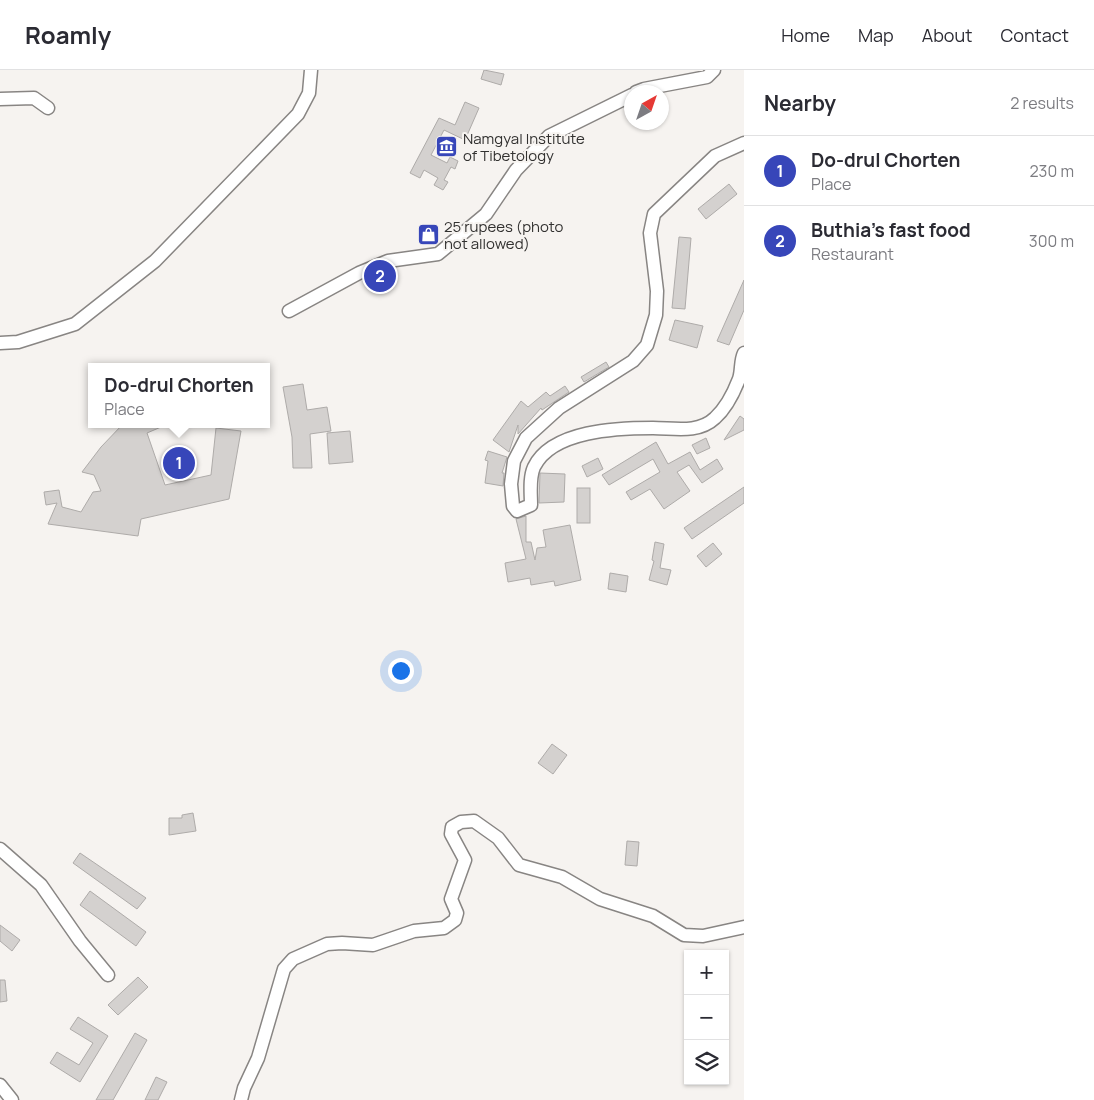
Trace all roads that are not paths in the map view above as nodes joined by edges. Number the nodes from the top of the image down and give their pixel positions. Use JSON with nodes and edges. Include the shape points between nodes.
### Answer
{"nodes":[{"id":1,"x":311,"y":70,"type":"edge"},
{"id":2,"x":714,"y":70,"type":"edge"},
{"id":3,"x":665,"y":85,"type":"edge"},
{"id":4,"x":624,"y":99,"type":"edge"},
{"id":5,"x":0,"y":100,"type":"edge"},
{"id":6,"x":48,"y":108,"type":"dead end"},
{"id":7,"x":744,"y":143,"type":"edge"},
{"id":8,"x":289,"y":311,"type":"dead end"},
{"id":9,"x":0,"y":342,"type":"edge"},
{"id":10,"x":744,"y":353,"type":"edge"},
{"id":11,"x":0,"y":849,"type":"edge"},
{"id":12,"x":744,"y":927,"type":"edge"},
{"id":13,"x":108,"y":976,"type":"dead end"},
{"id":14,"x":0,"y":1085,"type":"edge"},
{"id":15,"x":12,"y":1100,"type":"edge"},
{"id":16,"x":241,"y":1100,"type":"edge"}],
"edges":[{"from":1,"to":9,"type":"street","via":[[310,92],[298,114],[155,261],[74,324],[18,342]]},
{"from":2,"to":3,"type":"street","via":[[707,77]]},
{"from":4,"to":8,"type":"street","via":[[549,136],[516,170],[486,214],[438,254],[388,261]]},
{"from":5,"to":6,"type":"street","via":[[34,98]]},
{"from":7,"to":10,"type":"street","via":[[715,156],[654,214],[650,233],[657,290],[656,315],[647,345],[633,361],[558,408],[526,438],[514,461],[513,506],[517,511],[531,505],[534,466],[547,452],[568,438],[606,430],[702,428],[716,418],[726,404],[739,378]]},
{"from":11,"to":13,"type":"street","via":[[41,884]]},
{"from":12,"to":16,"type":"street","via":[[703,936],[684,936],[653,916],[600,900],[562,877],[519,865],[498,838],[474,822],[461,822],[452,827],[451,834],[465,860],[451,899],[457,913],[455,920],[431,932],[414,931],[373,945],[327,944],[293,959],[284,969],[258,1058]]},
{"from":14,"to":15,"type":"street"}]}
